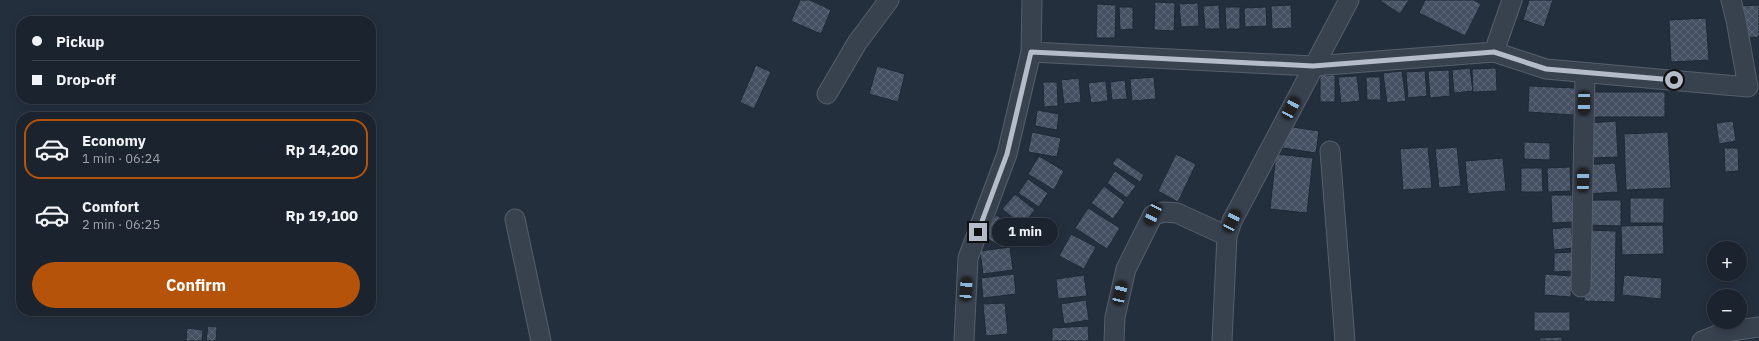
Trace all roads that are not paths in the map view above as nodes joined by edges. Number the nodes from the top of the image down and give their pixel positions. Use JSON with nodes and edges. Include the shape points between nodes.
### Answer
{"nodes":[{"id":1,"x":889,"y":0,"type":"edge"},
{"id":2,"x":1032,"y":0,"type":"edge"},
{"id":3,"x":1348,"y":0,"type":"edge"},
{"id":4,"x":1512,"y":0,"type":"edge"},
{"id":5,"x":1731,"y":0,"type":"edge"},
{"id":6,"x":1031,"y":52,"type":"junction"},
{"id":7,"x":1494,"y":52,"type":"junction"},
{"id":8,"x":1313,"y":66,"type":"junction"},
{"id":9,"x":1585,"y":72,"type":"junction"},
{"id":10,"x":827,"y":94,"type":"dead end"},
{"id":11,"x":1330,"y":151,"type":"dead end"},
{"id":12,"x":515,"y":219,"type":"dead end"},
{"id":13,"x":1227,"y":236,"type":"junction"},
{"id":14,"x":1581,"y":287,"type":"dead end"},
{"id":15,"x":1759,"y":327,"type":"edge"},
{"id":16,"x":541,"y":341,"type":"edge"},
{"id":17,"x":964,"y":341,"type":"edge"},
{"id":18,"x":1114,"y":341,"type":"edge"},
{"id":19,"x":1222,"y":341,"type":"edge"},
{"id":20,"x":1345,"y":341,"type":"edge"},
{"id":21,"x":1702,"y":341,"type":"edge"}],
"edges":[{"from":1,"to":10,"type":"street","via":[[857,43]]},
{"from":2,"to":6,"type":"street"},
{"from":3,"to":8,"type":"street"},
{"from":4,"to":7,"type":"street"},
{"from":5,"to":9,"type":"street","via":[[1748,87]]},
{"from":6,"to":8,"type":"street"},
{"from":6,"to":17,"type":"street","via":[[1007,154],[968,258]]},
{"from":7,"to":8,"type":"street"},
{"from":7,"to":9,"type":"street","via":[[1546,69]]},
{"from":8,"to":13,"type":"street","via":[[1247,191]]},
{"from":9,"to":14,"type":"street"},
{"from":11,"to":20,"type":"street"},
{"from":12,"to":16,"type":"street"},
{"from":13,"to":18,"type":"street","via":[[1177,213],[1153,214],[1126,269],[1115,318]]},
{"from":13,"to":19,"type":"street"},
{"from":15,"to":21,"type":"street","via":[[1725,332]]}]}
